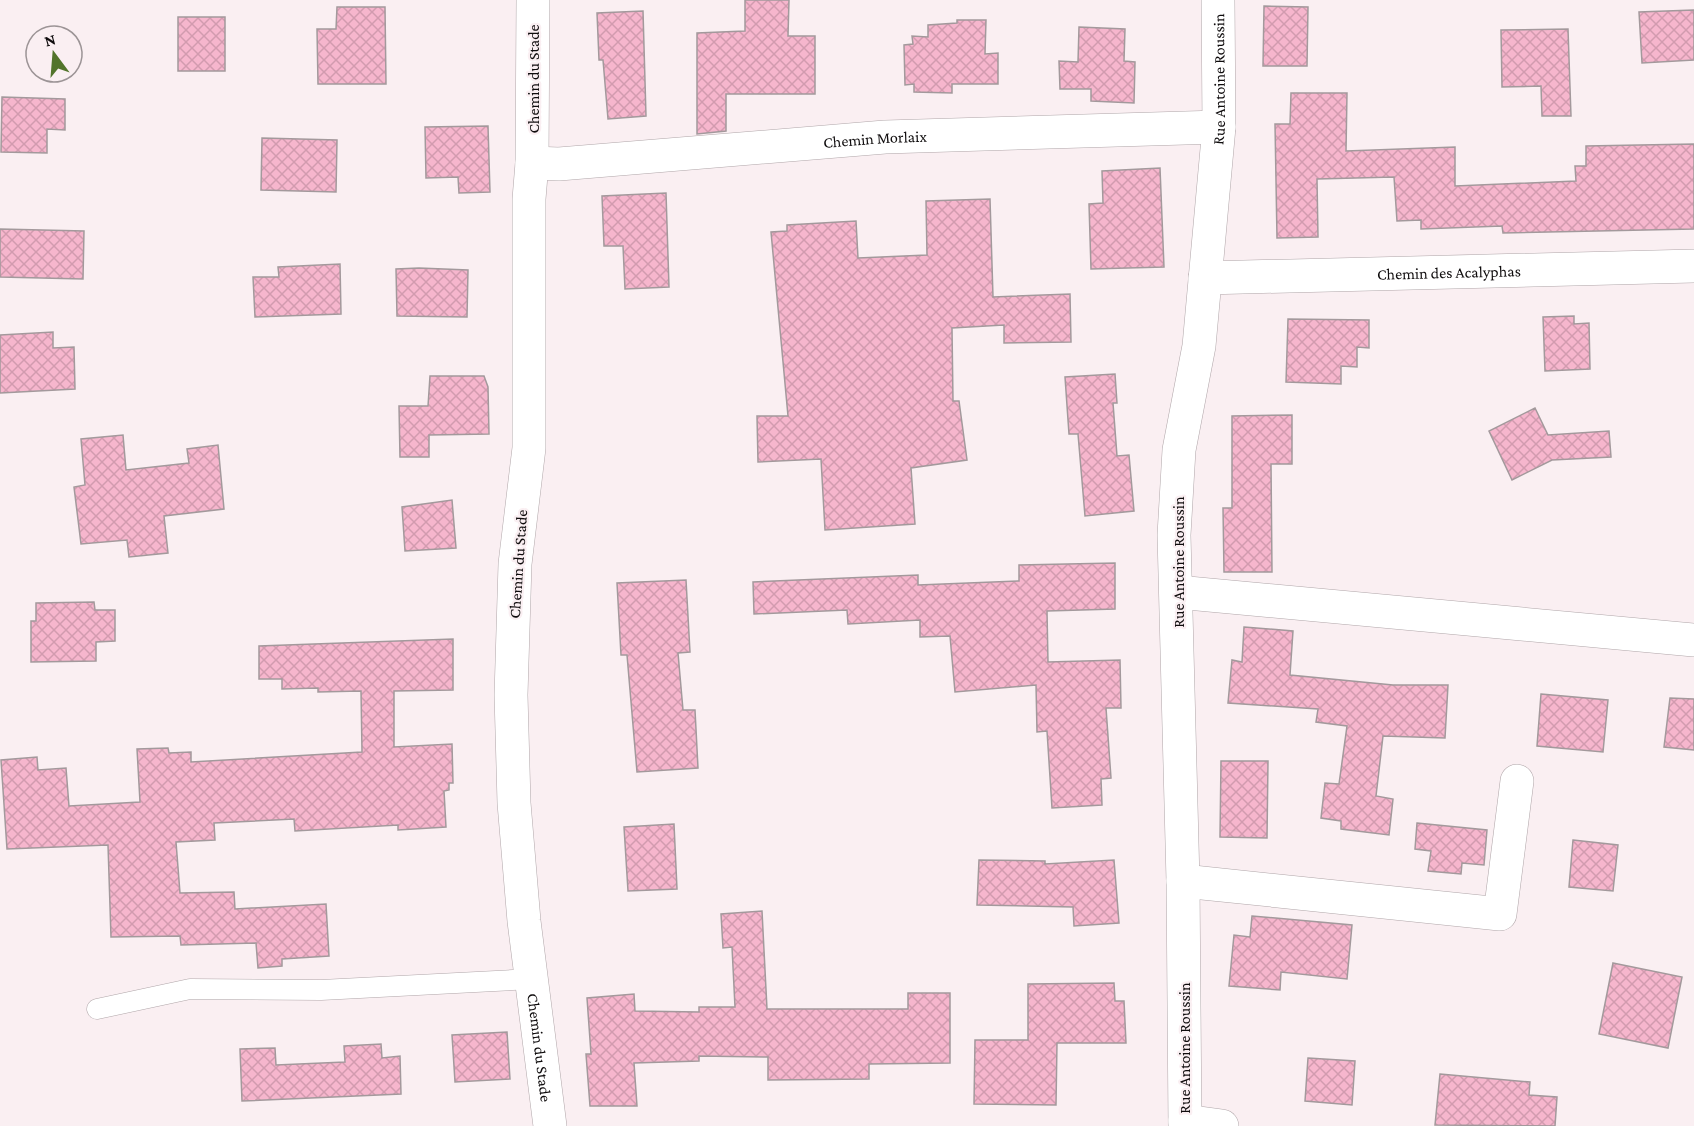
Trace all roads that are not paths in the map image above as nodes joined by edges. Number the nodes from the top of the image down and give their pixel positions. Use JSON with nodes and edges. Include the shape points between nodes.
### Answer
{"nodes":[{"id":1,"x":533,"y":0,"type":"edge"},
{"id":2,"x":1218,"y":0,"type":"edge"},
{"id":3,"x":1219,"y":127,"type":"junction"},
{"id":4,"x":532,"y":163,"type":"junction"},
{"id":5,"x":1694,"y":266,"type":"edge"},
{"id":6,"x":1206,"y":278,"type":"junction"},
{"id":7,"x":1177,"y":592,"type":"junction"},
{"id":8,"x":1694,"y":640,"type":"edge"},
{"id":9,"x":1517,"y":781,"type":"dead end"},
{"id":10,"x":1183,"y":881,"type":"junction"},
{"id":11,"x":532,"y":979,"type":"junction"},
{"id":12,"x":97,"y":1009,"type":"dead end"},
{"id":13,"x":1185,"y":1124,"type":"edge"},
{"id":14,"x":550,"y":1126,"type":"edge"},
{"id":15,"x":1222,"y":1126,"type":"edge"}],
"edges":[{"from":1,"to":4,"type":"street","name":"Chemin du Stade"},
{"from":2,"to":3,"type":"street","name":"Rue Antoine Roussin"},
{"from":3,"to":4,"type":"street","name":"Chemin Morlaix","via":[[885,136],[559,164]]},
{"from":3,"to":6,"type":"street","name":"Rue Antoine Roussin"},
{"from":4,"to":11,"type":"street","name":"Chemin du Stade","via":[[529,448],[515,564],[511,695],[514,803]]},
{"from":5,"to":6,"type":"street","name":"Chemin des Acalyphas"},
{"from":6,"to":7,"type":"street","name":"Rue Antoine Roussin","via":[[1199,346],[1179,450],[1174,535]]},
{"from":7,"to":8,"type":"street"},
{"from":7,"to":10,"type":"street","name":"Rue Antoine Roussin"},
{"from":9,"to":10,"type":"street","via":[[1500,914]]},
{"from":10,"to":13,"type":"street","name":"Rue Antoine Roussin"},
{"from":11,"to":12,"type":"lane","via":[[321,990],[190,989]]},
{"from":11,"to":14,"type":"street","name":"Chemin du Stade"},
{"from":13,"to":15,"type":"street"}]}
